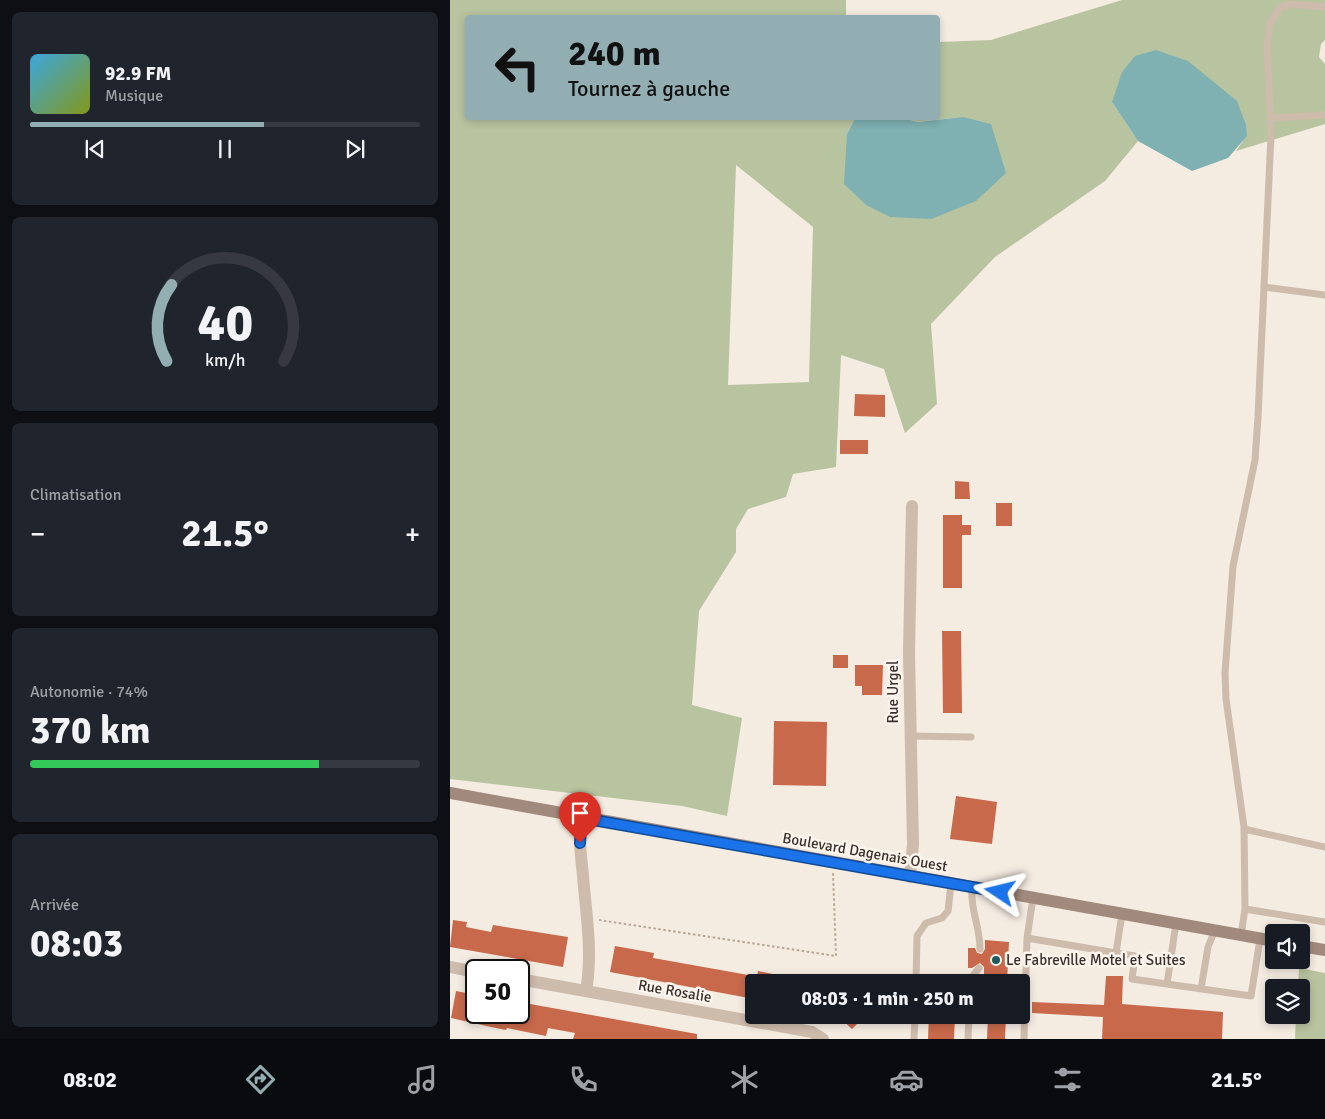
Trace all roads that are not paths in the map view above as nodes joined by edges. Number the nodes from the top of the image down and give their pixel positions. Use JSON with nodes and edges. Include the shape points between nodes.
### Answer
{"nodes":[{"id":1,"x":1325,"y":7,"type":"edge"},
{"id":2,"x":1325,"y":115,"type":"edge"},
{"id":3,"x":1270,"y":118,"type":"junction"},
{"id":4,"x":1264,"y":287,"type":"junction"},
{"id":5,"x":1325,"y":295,"type":"edge"},
{"id":6,"x":912,"y":506,"type":"dead end"},
{"id":7,"x":910,"y":736,"type":"junction"},
{"id":8,"x":972,"y":737,"type":"dead end"},
{"id":9,"x":450,"y":794,"type":"edge"},
{"id":10,"x":582,"y":818,"type":"junction"},
{"id":11,"x":1244,"y":829,"type":"junction"},
{"id":12,"x":1325,"y":847,"type":"edge"},
{"id":13,"x":910,"y":877,"type":"junction"},
{"id":14,"x":951,"y":884,"type":"junction"},
{"id":15,"x":972,"y":887,"type":"junction"},
{"id":16,"x":1033,"y":898,"type":"junction"},
{"id":17,"x":1245,"y":909,"type":"junction"},
{"id":18,"x":1122,"y":914,"type":"junction"},
{"id":19,"x":1325,"y":922,"type":"edge"},
{"id":20,"x":1176,"y":924,"type":"junction"},
{"id":21,"x":1215,"y":930,"type":"junction"},
{"id":22,"x":1241,"y":935,"type":"junction"},
{"id":23,"x":1027,"y":938,"type":"junction"},
{"id":24,"x":1260,"y":938,"type":"junction"},
{"id":25,"x":1265,"y":939,"type":"edge"},
{"id":26,"x":980,"y":948,"type":"dead end"},
{"id":27,"x":1310,"y":948,"type":"edge"},
{"id":28,"x":1325,"y":950,"type":"edge"},
{"id":29,"x":1116,"y":953,"type":"junction"},
{"id":30,"x":450,"y":967,"type":"edge"},
{"id":31,"x":979,"y":968,"type":"dead end"},
{"id":32,"x":465,"y":970,"type":"edge"},
{"id":33,"x":916,"y":974,"type":"edge"},
{"id":34,"x":974,"y":974,"type":"edge"},
{"id":35,"x":530,"y":981,"type":"edge"},
{"id":36,"x":1167,"y":984,"type":"junction"},
{"id":37,"x":1201,"y":989,"type":"junction"},
{"id":38,"x":586,"y":991,"type":"junction"},
{"id":39,"x":915,"y":1024,"type":"edge"},
{"id":40,"x":969,"y":1024,"type":"edge"},
{"id":41,"x":823,"y":1039,"type":"edge"},
{"id":42,"x":914,"y":1039,"type":"edge"},
{"id":43,"x":968,"y":1039,"type":"edge"},
{"id":44,"x":1024,"y":1039,"type":"edge"}],
"edges":[{"from":1,"to":3,"type":"lane","via":[[1287,4],[1273,16],[1266,54]]},
{"from":2,"to":3,"type":"lane"},
{"from":3,"to":4,"type":"lane"},
{"from":4,"to":5,"type":"lane"},
{"from":4,"to":11,"type":"lane","via":[[1256,442],[1233,566],[1225,663],[1226,699]]},
{"from":6,"to":7,"type":"street","name":"Rue Urgel"},
{"from":7,"to":8,"type":"lane"},
{"from":7,"to":13,"type":"street","name":"Rue Urgel","via":[[913,844]]},
{"from":9,"to":10,"type":"main road","name":"Boulevard Dagenais Ouest"},
{"from":10,"to":13,"type":"main road","name":"Boulevard Dagenais Ouest"},
{"from":10,"to":38,"type":"street","via":[[580,843],[590,962]]},
{"from":11,"to":12,"type":"lane"},
{"from":11,"to":17,"type":"lane"},
{"from":13,"to":14,"type":"main road","name":"Boulevard Dagenais Ouest"},
{"from":14,"to":15,"type":"main road","name":"Boulevard Dagenais Ouest"},
{"from":14,"to":33,"type":"lane","via":[[948,911],[942,918],[926,923],[917,936]]},
{"from":15,"to":16,"type":"main road","name":"Boulevard Dagenais Ouest"},
{"from":15,"to":26,"type":"lane","via":[[971,904],[979,926]]},
{"from":16,"to":18,"type":"main road","name":"Boulevard Dagenais Ouest"},
{"from":16,"to":23,"type":"lane"},
{"from":17,"to":19,"type":"lane"},
{"from":17,"to":22,"type":"lane"},
{"from":18,"to":20,"type":"main road","name":"Boulevard Dagenais Ouest"},
{"from":18,"to":29,"type":"lane"},
{"from":20,"to":21,"type":"main road","name":"Boulevard Dagenais Ouest"},
{"from":20,"to":36,"type":"lane"},
{"from":21,"to":22,"type":"main road","name":"Boulevard Dagenais Ouest"},
{"from":21,"to":37,"type":"lane","via":[[1208,947]]},
{"from":22,"to":24,"type":"main road","name":"Boulevard Dagenais Ouest"},
{"from":23,"to":29,"type":"lane"},
{"from":23,"to":44,"type":"lane"},
{"from":24,"to":25,"type":"main road","name":"Boulevard Dagenais Ouest"},
{"from":24,"to":37,"type":"lane","via":[[1251,996]]},
{"from":27,"to":28,"type":"main road"},
{"from":29,"to":36,"type":"lane","via":[[1135,956],[1132,979]]},
{"from":30,"to":32,"type":"street"},
{"from":31,"to":34,"type":"lane"},
{"from":35,"to":38,"type":"street","name":"Rue Rosalie"},
{"from":36,"to":37,"type":"lane"},
{"from":38,"to":41,"type":"street","name":"Rue Rosalie","via":[[812,1032]]},
{"from":39,"to":42,"type":"lane"},
{"from":40,"to":43,"type":"lane"}]}
